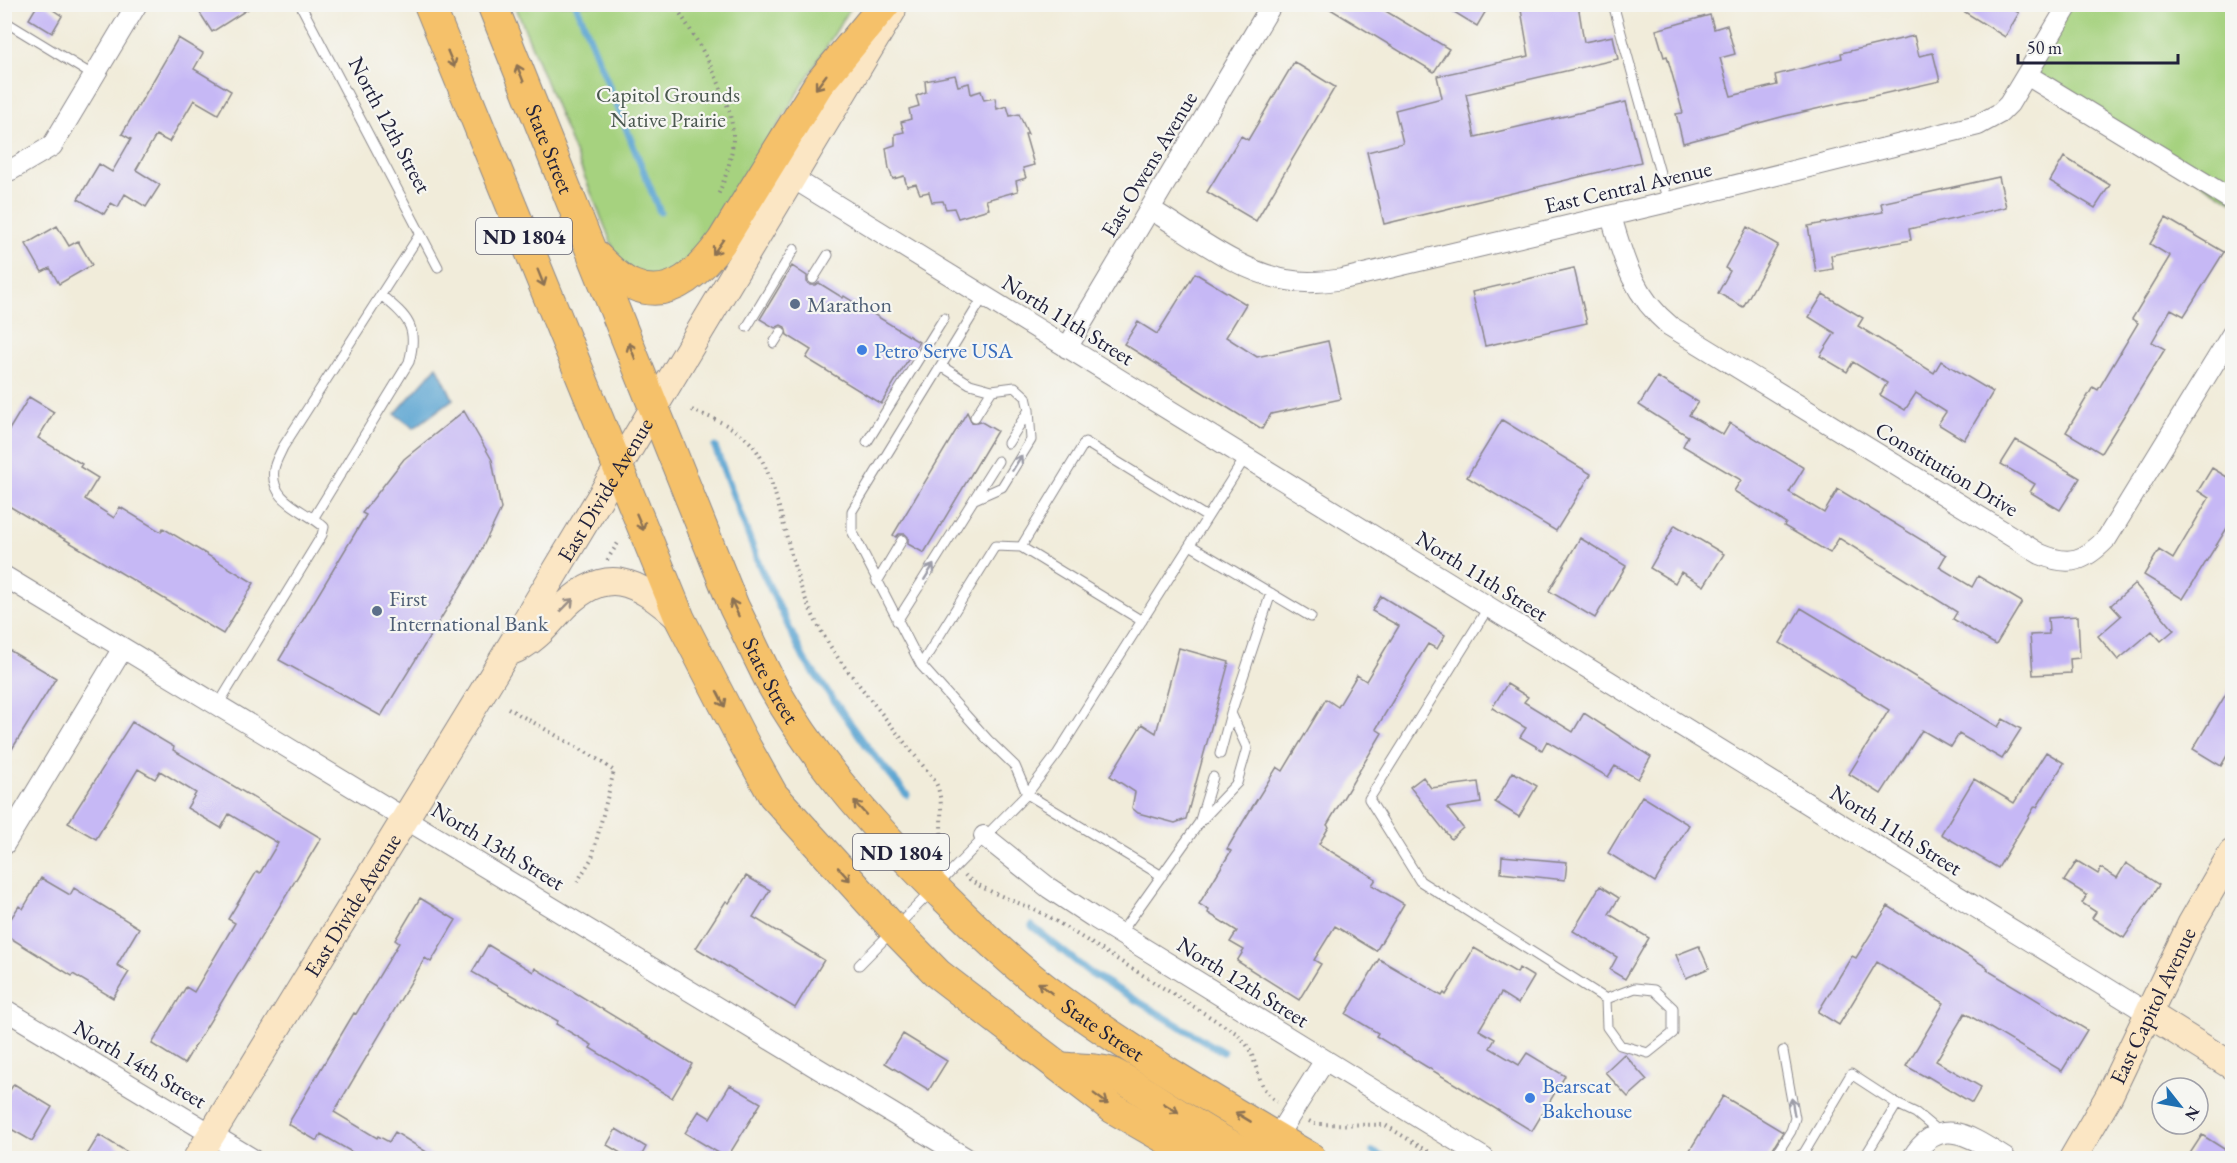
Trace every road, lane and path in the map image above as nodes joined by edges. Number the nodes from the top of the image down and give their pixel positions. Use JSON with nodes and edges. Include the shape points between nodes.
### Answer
{"nodes":[{"id":1,"x":137,"y":4,"type":"edge"},
{"id":2,"x":300,"y":4,"type":"edge"},
{"id":3,"x":429,"y":4,"type":"edge"},
{"id":4,"x":492,"y":4,"type":"edge"},
{"id":5,"x":674,"y":4,"type":"edge"},
{"id":6,"x":885,"y":4,"type":"edge"},
{"id":7,"x":896,"y":4,"type":"edge"},
{"id":8,"x":1272,"y":4,"type":"edge"},
{"id":9,"x":1613,"y":4,"type":"edge"},
{"id":10,"x":2069,"y":4,"type":"edge"},
{"id":11,"x":4,"y":21,"type":"edge"},
{"id":12,"x":2027,"y":75,"type":"junction"},
{"id":13,"x":94,"y":76,"type":"junction"},
{"id":14,"x":4,"y":170,"type":"edge"},
{"id":15,"x":791,"y":177,"type":"junction"},
{"id":16,"x":2232,"y":200,"type":"edge"},
{"id":17,"x":1668,"y":202,"type":"junction"},
{"id":18,"x":712,"y":207,"type":"dead end"},
{"id":19,"x":1150,"y":209,"type":"junction"},
{"id":20,"x":1611,"y":216,"type":"junction"},
{"id":21,"x":420,"y":234,"type":"junction"},
{"id":22,"x":794,"y":249,"type":"dead end"},
{"id":23,"x":593,"y":254,"type":"junction"},
{"id":24,"x":828,"y":255,"type":"dead end"},
{"id":25,"x":438,"y":267,"type":"dead end"},
{"id":26,"x":813,"y":279,"type":"dead end"},
{"id":27,"x":381,"y":295,"type":"junction"},
{"id":28,"x":984,"y":296,"type":"junction"},
{"id":29,"x":944,"y":318,"type":"dead end"},
{"id":30,"x":747,"y":327,"type":"dead end"},
{"id":31,"x":781,"y":332,"type":"dead end"},
{"id":32,"x":2232,"y":334,"type":"edge"},
{"id":33,"x":774,"y":343,"type":"dead end"},
{"id":34,"x":1067,"y":348,"type":"junction"},
{"id":35,"x":941,"y":366,"type":"junction"},
{"id":36,"x":992,"y":390,"type":"junction"},
{"id":37,"x":654,"y":405,"type":"junction"},
{"id":38,"x":692,"y":410,"type":"dead end"},
{"id":39,"x":1029,"y":410,"type":"junction"},
{"id":40,"x":975,"y":417,"type":"dead end"},
{"id":41,"x":867,"y":442,"type":"dead end"},
{"id":42,"x":1008,"y":443,"type":"dead end"},
{"id":43,"x":1245,"y":458,"type":"junction"},
{"id":44,"x":998,"y":461,"type":"dead end"},
{"id":45,"x":618,"y":468,"type":"junction"},
{"id":46,"x":975,"y":499,"type":"junction"},
{"id":47,"x":1207,"y":517,"type":"junction"},
{"id":48,"x":313,"y":519,"type":"junction"},
{"id":49,"x":902,"y":540,"type":"dead end"},
{"id":50,"x":1190,"y":545,"type":"junction"},
{"id":51,"x":1021,"y":546,"type":"junction"},
{"id":52,"x":4,"y":576,"type":"edge"},
{"id":53,"x":877,"y":582,"type":"junction"},
{"id":54,"x":1270,"y":593,"type":"junction"},
{"id":55,"x":1488,"y":608,"type":"junction"},
{"id":56,"x":1311,"y":617,"type":"dead end"},
{"id":57,"x":680,"y":619,"type":"junction"},
{"id":58,"x":897,"y":621,"type":"junction"},
{"id":59,"x":1142,"y":621,"type":"junction"},
{"id":60,"x":123,"y":648,"type":"junction"},
{"id":61,"x":506,"y":654,"type":"junction"},
{"id":62,"x":921,"y":665,"type":"junction"},
{"id":63,"x":218,"y":705,"type":"junction"},
{"id":64,"x":508,"y":708,"type":"dead end"},
{"id":65,"x":1231,"y":713,"type":"junction"},
{"id":66,"x":1220,"y":754,"type":"dead end"},
{"id":67,"x":1213,"y":777,"type":"dead end"},
{"id":68,"x":1027,"y":794,"type":"junction"},
{"id":69,"x":405,"y":818,"type":"junction"},
{"id":70,"x":1200,"y":823,"type":"junction"},
{"id":71,"x":984,"y":836,"type":"junction"},
{"id":72,"x":4,"y":845,"type":"edge"},
{"id":73,"x":2232,"y":853,"type":"edge"},
{"id":74,"x":957,"y":866,"type":"junction"},
{"id":75,"x":1162,"y":876,"type":"junction"},
{"id":76,"x":577,"y":882,"type":"dead end"},
{"id":77,"x":935,"y":888,"type":"junction"},
{"id":78,"x":893,"y":928,"type":"junction"},
{"id":79,"x":1120,"y":934,"type":"junction"},
{"id":80,"x":859,"y":965,"type":"dead end"},
{"id":81,"x":1606,"y":999,"type":"junction"},
{"id":82,"x":4,"y":1009,"type":"edge"},
{"id":83,"x":2149,"y":1014,"type":"junction"},
{"id":84,"x":1783,"y":1051,"type":"dead end"},
{"id":85,"x":1325,"y":1060,"type":"junction"},
{"id":86,"x":2232,"y":1066,"type":"edge"},
{"id":87,"x":1060,"y":1067,"type":"junction"},
{"id":88,"x":1897,"y":1104,"type":"junction"},
{"id":89,"x":1292,"y":1111,"type":"junction"},
{"id":90,"x":1940,"y":1133,"type":"junction"},
{"id":91,"x":212,"y":1135,"type":"junction"},
{"id":92,"x":1276,"y":1138,"type":"junction"},
{"id":93,"x":197,"y":1158,"type":"edge"},
{"id":94,"x":251,"y":1158,"type":"edge"},
{"id":95,"x":966,"y":1158,"type":"edge"},
{"id":96,"x":1199,"y":1158,"type":"edge"},
{"id":97,"x":1311,"y":1158,"type":"edge"},
{"id":98,"x":1439,"y":1158,"type":"edge"},
{"id":99,"x":1484,"y":1158,"type":"edge"},
{"id":100,"x":1774,"y":1158,"type":"edge"},
{"id":101,"x":1796,"y":1158,"type":"edge"},
{"id":102,"x":1864,"y":1158,"type":"edge"},
{"id":103,"x":1912,"y":1158,"type":"edge"},
{"id":104,"x":2005,"y":1158,"type":"edge"},
{"id":105,"x":2073,"y":1158,"type":"edge"}],
"edges":[{"from":1,"to":13,"type":"street"},
{"from":2,"to":21,"type":"lane","name":"North 12th Street"},
{"from":3,"to":45,"type":"main road","number":"ND 1804","one_way":true},
{"from":23,"to":4,"type":"main road","name":"State Street","number":"ND 1804","one_way":true},
{"from":5,"to":18,"type":"path","via":[[709,64],[732,124],[731,153]]},
{"from":6,"to":23,"type":"main road","one_way":true,"via":[[818,85],[706,263],[684,281],[650,289],[633,285]]},
{"from":7,"to":15,"type":"street","name":"East Divide Avenue"},
{"from":8,"to":19,"type":"street","name":"East Owens Avenue"},
{"from":9,"to":17,"type":"lane"},
{"from":10,"to":12,"type":"street","name":"East Central Avenue"},
{"from":11,"to":13,"type":"lane"},
{"from":12,"to":16,"type":"street"},
{"from":12,"to":17,"type":"street","name":"East Central Avenue","via":[[2009,104],[1978,125]]},
{"from":13,"to":14,"type":"street","via":[[52,146],[11,170]]},
{"from":15,"to":28,"type":"street","name":"North 11th Street"},
{"from":15,"to":37,"type":"street","name":"East Divide Avenue"},
{"from":17,"to":20,"type":"street","name":"East Central Avenue"},
{"from":19,"to":20,"type":"street","name":"East Central Avenue","via":[[1251,269],[1287,280],[1316,282]]},
{"from":19,"to":34,"type":"street","name":"East Owens Avenue"},
{"from":20,"to":32,"type":"street","name":"Constitution Drive","via":[[1634,284],[1651,309],[1670,326],[2040,554],[2062,561],[2086,557],[2107,538]]},
{"from":21,"to":25,"type":"lane","name":"North 12th Street"},
{"from":21,"to":27,"type":"lane"},
{"from":22,"to":30,"type":"lane"},
{"from":37,"to":23,"type":"main road","name":"State Street","number":"ND 1804","one_way":true},
{"from":24,"to":26,"type":"lane"},
{"from":27,"to":48,"type":"lane","via":[[401,311],[413,332],[409,362]]},
{"from":27,"to":48,"type":"lane","via":[[283,447],[274,469],[282,498]]},
{"from":28,"to":34,"type":"street","name":"North 11th Street"},
{"from":28,"to":35,"type":"lane"},
{"from":29,"to":41,"type":"lane"},
{"from":31,"to":33,"type":"lane"},
{"from":34,"to":43,"type":"street","name":"North 11th Street"},
{"from":35,"to":36,"type":"lane","via":[[970,384]]},
{"from":35,"to":53,"type":"lane","via":[[852,511],[852,531]]},
{"from":36,"to":39,"type":"lane","via":[[1015,387],[1026,397]]},
{"from":36,"to":40,"type":"lane"},
{"from":37,"to":45,"type":"street","name":"East Divide Avenue"},
{"from":77,"to":37,"type":"main road","name":"State Street","number":"ND 1804","one_way":true,"via":[[851,798],[772,685],[734,607]]},
{"from":38,"to":74,"type":"path","via":[[733,428],[760,456],[813,615],[844,666],[935,781],[941,797],[941,841]]},
{"from":39,"to":42,"type":"lane"},
{"from":46,"to":39,"type":"lane","one_way":true,"via":[[1002,487],[1030,440]]},
{"from":43,"to":47,"type":"lane"},
{"from":43,"to":55,"type":"street","name":"North 11th Street"},
{"from":44,"to":46,"type":"lane"},
{"from":45,"to":57,"type":"main road","number":"ND 1804","one_way":true},
{"from":45,"to":61,"type":"street","name":"East Divide Avenue"},
{"from":58,"to":46,"type":"lane","one_way":true},
{"from":47,"to":50,"type":"lane"},
{"from":47,"to":51,"type":"lane","via":[[1085,442]]},
{"from":48,"to":63,"type":"lane","via":[[324,527],[322,535]]},
{"from":49,"to":53,"type":"lane"},
{"from":50,"to":54,"type":"lane"},
{"from":50,"to":59,"type":"lane"},
{"from":51,"to":59,"type":"lane"},
{"from":51,"to":62,"type":"lane","via":[[995,546]]},
{"from":52,"to":60,"type":"street","name":"North 13th Street"},
{"from":53,"to":58,"type":"lane"},
{"from":54,"to":56,"type":"lane"},
{"from":54,"to":65,"type":"lane"},
{"from":55,"to":81,"type":"lane","via":[[1369,800],[1420,881]]},
{"from":55,"to":83,"type":"street","name":"North 11th Street"},
{"from":61,"to":57,"type":"street","one_way":true,"via":[[532,640],[583,591],[612,581],[642,588]]},
{"from":57,"to":78,"type":"main road","number":"ND 1804","one_way":true,"via":[[773,795]]},
{"from":58,"to":62,"type":"lane"},
{"from":59,"to":68,"type":"lane","via":[[1058,753]]},
{"from":60,"to":63,"type":"street","name":"North 13th Street"},
{"from":60,"to":72,"type":"street"},
{"from":61,"to":69,"type":"street","name":"East Divide Avenue"},
{"from":62,"to":68,"type":"lane","via":[[1014,766]]},
{"from":63,"to":69,"type":"street","name":"North 13th Street"},
{"from":64,"to":76,"type":"path","via":[[614,771],[592,858]]},
{"from":65,"to":66,"type":"lane"},
{"from":65,"to":70,"type":"lane","via":[[1247,748],[1237,783]]},
{"from":67,"to":70,"type":"lane"},
{"from":68,"to":71,"type":"lane"},
{"from":68,"to":75,"type":"lane"},
{"from":69,"to":91,"type":"street","name":"East Divide Avenue"},
{"from":69,"to":95,"type":"street","name":"North 13th Street"},
{"from":70,"to":75,"type":"lane"},
{"from":71,"to":74,"type":"lane"},
{"from":71,"to":79,"type":"street","name":"North 12th Street","via":[[1049,888]]},
{"from":73,"to":83,"type":"street","name":"East Capitol Avenue","via":[[2191,924]]},
{"from":74,"to":77,"type":"lane"},
{"from":74,"to":89,"type":"path","via":[[972,883],[1036,910],[1236,1033],[1249,1048],[1269,1096]]},
{"from":75,"to":79,"type":"lane"},
{"from":77,"to":78,"type":"lane"},
{"from":92,"to":77,"type":"main road","name":"State Street","number":"ND 1804","one_way":true,"via":[[1144,1057],[1054,995],[989,941]]},
{"from":78,"to":80,"type":"lane"},
{"from":78,"to":87,"type":"main road","number":"ND 1804","via":[[938,974]]},
{"from":79,"to":85,"type":"street","name":"North 12th Street"},
{"from":81,"to":81,"type":"lane","via":[[1635,988],[1654,990],[1673,1008],[1672,1033],[1648,1053],[1620,1045],[1607,1027]]},
{"from":82,"to":91,"type":"street","name":"North 14th Street"},
{"from":83,"to":86,"type":"street"},
{"from":83,"to":105,"type":"street","name":"East Capitol Avenue"},
{"from":100,"to":84,"type":"lane","one_way":true,"via":[[1795,1118]]},
{"from":85,"to":89,"type":"street"},
{"from":85,"to":99,"type":"street","name":"North 12th Street"},
{"from":87,"to":92,"type":"main road","one_way":true,"via":[[1112,1072],[1244,1150],[1254,1153]]},
{"from":87,"to":96,"type":"main road","number":"ND 1804","one_way":true,"via":[[1114,1108]]},
{"from":88,"to":90,"type":"lane","via":[[1916,1113]]},
{"from":88,"to":101,"type":"lane","via":[[1851,1074],[1804,1153]]},
{"from":88,"to":102,"type":"lane"},
{"from":89,"to":92,"type":"street"},
{"from":89,"to":98,"type":"path","via":[[1315,1124],[1384,1125]]},
{"from":90,"to":103,"type":"street","via":[[1922,1145]]},
{"from":90,"to":104,"type":"street","via":[[1963,1134]]},
{"from":91,"to":93,"type":"street","name":"East Divide Avenue"},
{"from":91,"to":94,"type":"street","name":"North 14th Street"},
{"from":92,"to":97,"type":"main road","name":"State Street","number":"ND 1804"}]}
